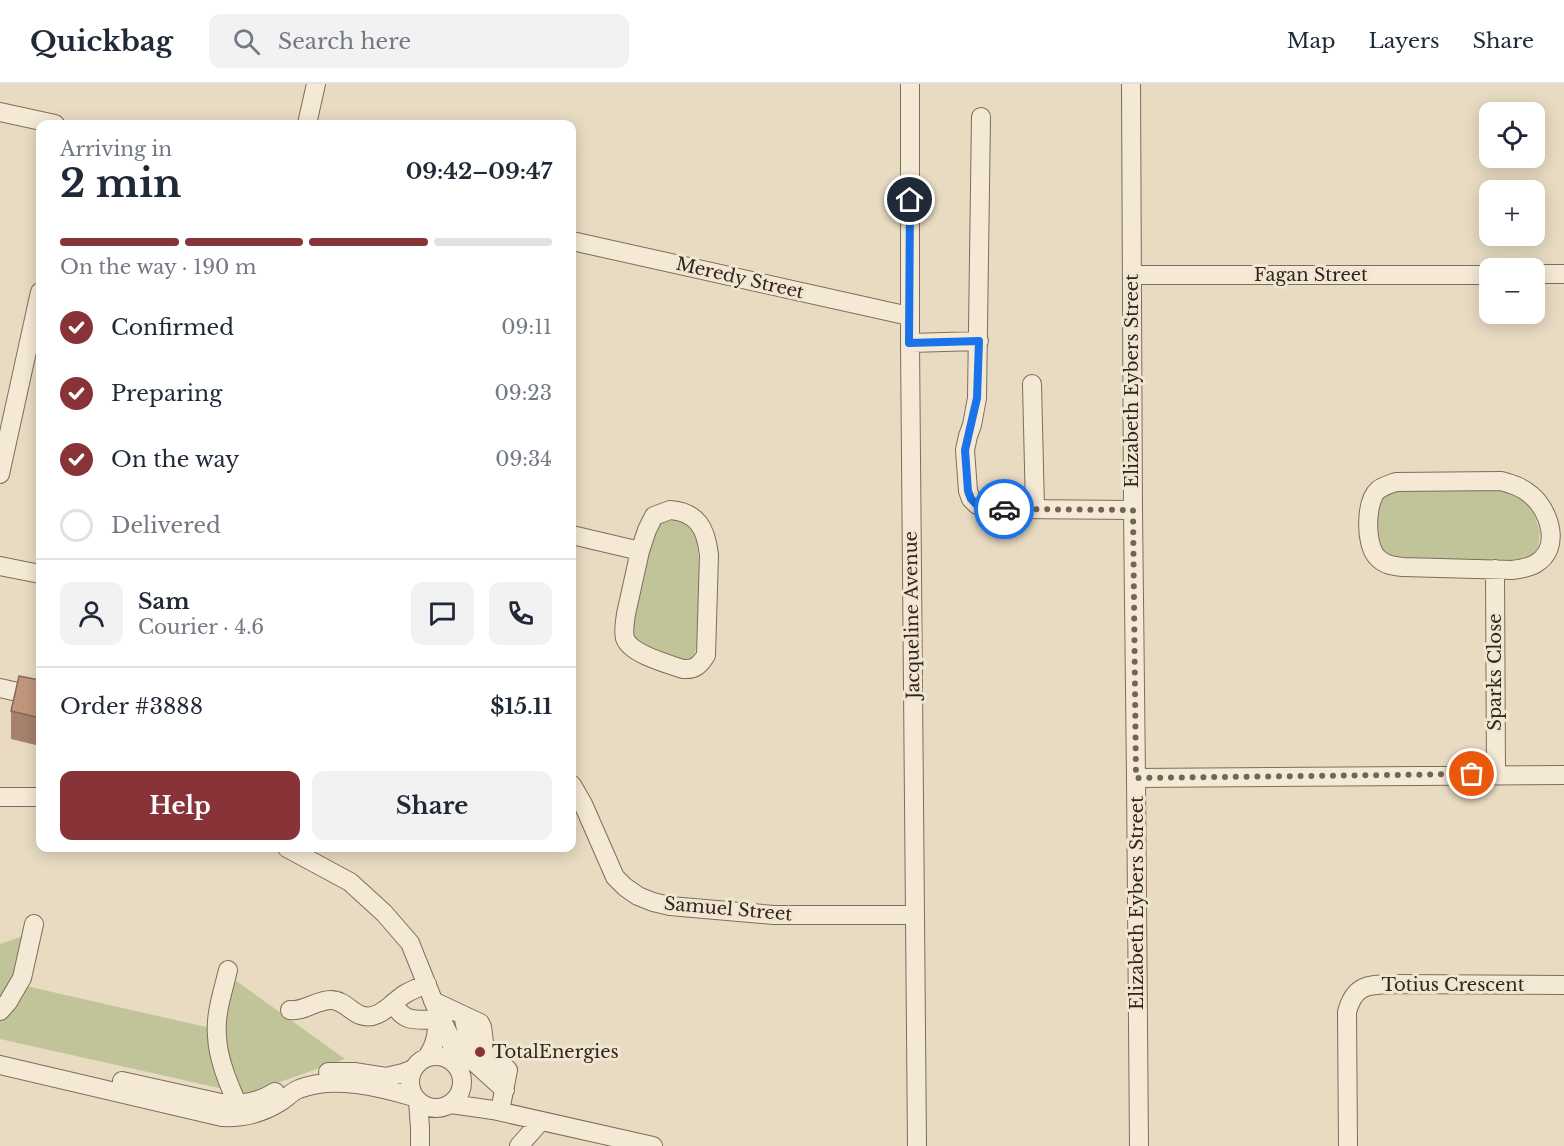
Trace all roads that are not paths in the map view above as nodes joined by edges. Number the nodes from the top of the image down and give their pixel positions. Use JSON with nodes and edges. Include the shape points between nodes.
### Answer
{"nodes":[{"id":1,"x":316,"y":84,"type":"edge"},
{"id":2,"x":910,"y":84,"type":"edge"},
{"id":3,"x":1131,"y":84,"type":"edge"},
{"id":4,"x":0,"y":112,"type":"edge"},
{"id":5,"x":981,"y":117,"type":"dead end"},
{"id":6,"x":37,"y":120,"type":"edge"},
{"id":7,"x":308,"y":120,"type":"edge"},
{"id":8,"x":576,"y":242,"type":"edge"},
{"id":9,"x":1545,"y":274,"type":"edge"},
{"id":10,"x":1564,"y":274,"type":"edge"},
{"id":11,"x":1132,"y":275,"type":"junction"},
{"id":12,"x":1479,"y":275,"type":"edge"},
{"id":13,"x":36,"y":306,"type":"edge"},
{"id":14,"x":909,"y":316,"type":"junction"},
{"id":15,"x":979,"y":341,"type":"junction"},
{"id":16,"x":909,"y":343,"type":"junction"},
{"id":17,"x":1032,"y":384,"type":"dead end"},
{"id":18,"x":7,"y":407,"type":"edge"},
{"id":19,"x":0,"y":474,"type":"edge"},
{"id":20,"x":1035,"y":509,"type":"junction"},
{"id":21,"x":1133,"y":510,"type":"junction"},
{"id":22,"x":576,"y":536,"type":"edge"},
{"id":23,"x":640,"y":551,"type":"junction"},
{"id":24,"x":0,"y":566,"type":"edge"},
{"id":25,"x":1495,"y":569,"type":"junction"},
{"id":26,"x":36,"y":573,"type":"edge"},
{"id":27,"x":0,"y":688,"type":"edge"},
{"id":28,"x":36,"y":696,"type":"edge"},
{"id":29,"x":1496,"y":774,"type":"junction"},
{"id":30,"x":1564,"y":775,"type":"edge"},
{"id":31,"x":1136,"y":778,"type":"junction"},
{"id":32,"x":576,"y":792,"type":"edge"},
{"id":33,"x":0,"y":796,"type":"edge"},
{"id":34,"x":36,"y":797,"type":"edge"},
{"id":35,"x":315,"y":854,"type":"edge"},
{"id":36,"x":915,"y":915,"type":"junction"},
{"id":37,"x":34,"y":924,"type":"dead end"},
{"id":38,"x":228,"y":970,"type":"dead end"},
{"id":39,"x":427,"y":984,"type":"junction"},
{"id":40,"x":1564,"y":985,"type":"edge"},
{"id":41,"x":393,"y":1003,"type":"junction"},
{"id":42,"x":290,"y":1010,"type":"dead end"},
{"id":43,"x":0,"y":1011,"type":"edge"},
{"id":44,"x":436,"y":1011,"type":"junction"},
{"id":45,"x":0,"y":1053,"type":"edge"},
{"id":46,"x":427,"y":1057,"type":"junction"},
{"id":47,"x":0,"y":1065,"type":"edge"},
{"id":48,"x":468,"y":1066,"type":"junction"},
{"id":49,"x":413,"y":1069,"type":"junction"},
{"id":50,"x":123,"y":1088,"type":"junction"},
{"id":51,"x":416,"y":1099,"type":"junction"},
{"id":52,"x":446,"y":1106,"type":"junction"},
{"id":53,"x":240,"y":1111,"type":"junction"},
{"id":54,"x":496,"y":1111,"type":"junction"},
{"id":55,"x":540,"y":1122,"type":"junction"},
{"id":56,"x":420,"y":1146,"type":"edge"},
{"id":57,"x":519,"y":1146,"type":"edge"},
{"id":58,"x":653,"y":1146,"type":"edge"},
{"id":59,"x":916,"y":1146,"type":"edge"},
{"id":60,"x":1138,"y":1146,"type":"edge"},
{"id":61,"x":1348,"y":1146,"type":"edge"}],
"edges":[{"from":1,"to":7,"type":"street"},
{"from":2,"to":14,"type":"street","name":"Jacqueline Avenue"},
{"from":3,"to":11,"type":"street","name":"Elizabeth Eybers Street"},
{"from":4,"to":6,"type":"street"},
{"from":5,"to":15,"type":"street"},
{"from":8,"to":14,"type":"street","name":"Meredy Street"},
{"from":9,"to":10,"type":"street"},
{"from":11,"to":12,"type":"street","name":"Fagan Street"},
{"from":11,"to":21,"type":"street","name":"Elizabeth Eybers Street"},
{"from":13,"to":18,"type":"street"},
{"from":14,"to":16,"type":"street","name":"Jacqueline Avenue"},
{"from":15,"to":16,"type":"street"},
{"from":15,"to":20,"type":"street","via":[[977,398],[965,450],[968,491],[977,505]]},
{"from":16,"to":36,"type":"street","name":"Jacqueline Avenue"},
{"from":17,"to":20,"type":"street"},
{"from":18,"to":19,"type":"street"},
{"from":20,"to":21,"type":"street"},
{"from":21,"to":31,"type":"street","name":"Elizabeth Eybers Street"},
{"from":22,"to":23,"type":"street"},
{"from":23,"to":23,"type":"street","via":[[650,522],[662,512],[690,515],[704,531],[709,555],[707,645],[706,655],[696,668],[682,669],[628,645],[625,621]]},
{"from":24,"to":26,"type":"street"},
{"from":25,"to":25,"type":"street","via":[[1403,567],[1378,559],[1369,536],[1373,498],[1396,482],[1515,485],[1530,494],[1547,516],[1550,547],[1536,564],[1512,570]]},
{"from":25,"to":29,"type":"street","name":"Sparks Close"},
{"from":27,"to":28,"type":"street"},
{"from":29,"to":30,"type":"street"},
{"from":29,"to":31,"type":"street"},
{"from":31,"to":60,"type":"street","name":"Elizabeth Eybers Street"},
{"from":32,"to":36,"type":"street","name":"Samuel Street","via":[[615,877],[638,896],[653,902],[774,915]]},
{"from":33,"to":34,"type":"street"},
{"from":35,"to":39,"type":"street","via":[[384,913],[410,943]]},
{"from":36,"to":59,"type":"street","name":"Jacqueline Avenue"},
{"from":37,"to":43,"type":"street","via":[[22,978]]},
{"from":38,"to":53,"type":"street","via":[[217,1037]]},
{"from":39,"to":41,"type":"street"},
{"from":39,"to":44,"type":"street"},
{"from":40,"to":61,"type":"street","name":"Totius Crescent","via":[[1397,984],[1362,988],[1354,994],[1347,1011]]},
{"from":41,"to":42,"type":"street","via":[[372,1016],[360,1015],[333,1000]]},
{"from":41,"to":44,"type":"street","via":[[406,1018]]},
{"from":44,"to":46,"type":"street","via":[[434,1045]]},
{"from":44,"to":48,"type":"street"},
{"from":44,"to":48,"type":"street","via":[[463,1015]]},
{"from":45,"to":50,"type":"street"},
{"from":46,"to":48,"type":"street","via":[[438,1056]]},
{"from":46,"to":49,"type":"street"},
{"from":47,"to":50,"type":"street"},
{"from":48,"to":52,"type":"street","via":[[457,1098]]},
{"from":48,"to":54,"type":"street","via":[[479,1100]]},
{"from":48,"to":54,"type":"street","via":[[505,1089]]},
{"from":49,"to":51,"type":"street","via":[[409,1083]]},
{"from":49,"to":53,"type":"street","via":[[386,1077],[354,1072],[304,1075],[248,1103]]},
{"from":50,"to":53,"type":"street","via":[[221,1103]]},
{"from":51,"to":52,"type":"street","via":[[428,1107]]},
{"from":51,"to":53,"type":"street","via":[[373,1087],[320,1083],[297,1090],[264,1111]]},
{"from":51,"to":56,"type":"street"},
{"from":52,"to":54,"type":"street"},
{"from":52,"to":56,"type":"street"},
{"from":54,"to":55,"type":"street"},
{"from":55,"to":57,"type":"street"},
{"from":55,"to":58,"type":"street"}]}
